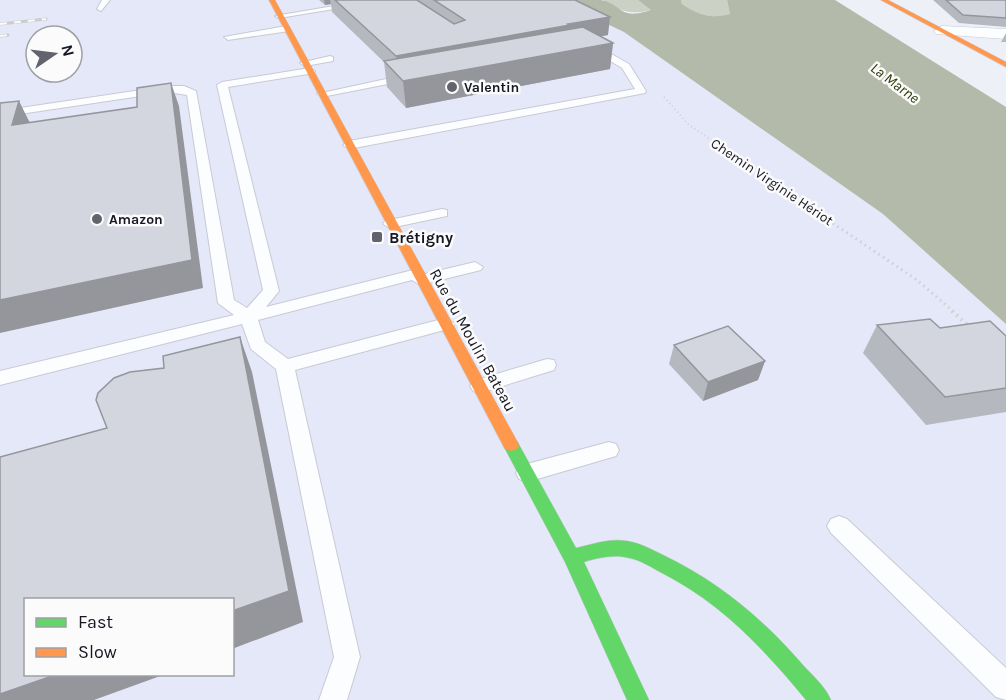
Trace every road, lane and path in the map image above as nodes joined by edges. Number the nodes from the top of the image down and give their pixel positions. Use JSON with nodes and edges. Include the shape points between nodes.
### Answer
{"nodes":[{"id":1,"x":106,"y":0,"type":"edge"},
{"id":2,"x":272,"y":0,"type":"edge"},
{"id":3,"x":385,"y":0,"type":"edge"},
{"id":4,"x":884,"y":0,"type":"edge"},
{"id":5,"x":101,"y":9,"type":"dead end"},
{"id":6,"x":279,"y":16,"type":"junction"},
{"id":7,"x":286,"y":29,"type":"junction"},
{"id":8,"x":942,"y":31,"type":"junction"},
{"id":9,"x":1006,"y":34,"type":"edge"},
{"id":10,"x":228,"y":37,"type":"dead end"},
{"id":11,"x":578,"y":47,"type":"edge"},
{"id":12,"x":330,"y":59,"type":"dead end"},
{"id":13,"x":1006,"y":65,"type":"edge"},
{"id":14,"x":307,"y":67,"type":"junction"},
{"id":15,"x":421,"y":75,"type":"edge"},
{"id":16,"x":213,"y":86,"type":"junction"},
{"id":17,"x":184,"y":89,"type":"junction"},
{"id":18,"x":658,"y":90,"type":"dead end"},
{"id":19,"x":322,"y":94,"type":"junction"},
{"id":20,"x":0,"y":114,"type":"edge"},
{"id":21,"x":349,"y":145,"type":"junction"},
{"id":22,"x":442,"y":213,"type":"dead end"},
{"id":23,"x":390,"y":224,"type":"junction"},
{"id":24,"x":475,"y":267,"type":"dead end"},
{"id":25,"x":419,"y":277,"type":"junction"},
{"id":26,"x":249,"y":317,"type":"junction"},
{"id":27,"x":446,"y":324,"type":"junction"},
{"id":28,"x":970,"y":328,"type":"edge"},
{"id":29,"x":547,"y":365,"type":"dead end"},
{"id":30,"x":285,"y":366,"type":"junction"},
{"id":31,"x":0,"y":378,"type":"edge"},
{"id":32,"x":480,"y":386,"type":"junction"},
{"id":33,"x":609,"y":450,"type":"dead end"},
{"id":34,"x":527,"y":473,"type":"junction"},
{"id":35,"x":839,"y":526,"type":"dead end"},
{"id":36,"x":572,"y":557,"type":"junction"},
{"id":37,"x":1006,"y":687,"type":"edge"},
{"id":38,"x":333,"y":700,"type":"edge"},
{"id":39,"x":638,"y":700,"type":"edge"},
{"id":40,"x":820,"y":700,"type":"edge"}],
"edges":[{"from":1,"to":5,"type":"lane"},
{"from":2,"to":6,"type":"street","name":"Rue du Moulin Bateau"},
{"from":3,"to":6,"type":"lane"},
{"from":4,"to":8,"type":"street"},
{"from":6,"to":7,"type":"street","name":"Rue du Moulin Bateau"},
{"from":7,"to":10,"type":"lane"},
{"from":7,"to":14,"type":"street","name":"Rue du Moulin Bateau"},
{"from":8,"to":9,"type":"street"},
{"from":8,"to":13,"type":"street"},
{"from":11,"to":21,"type":"lane","via":[[589,45],[626,66],[641,91]]},
{"from":12,"to":14,"type":"lane"},
{"from":14,"to":16,"type":"lane"},
{"from":14,"to":19,"type":"street","name":"Rue du Moulin Bateau"},
{"from":15,"to":19,"type":"lane"},
{"from":16,"to":17,"type":"lane"},
{"from":16,"to":26,"type":"lane","via":[[271,291]]},
{"from":17,"to":20,"type":"lane"},
{"from":17,"to":26,"type":"lane","via":[[192,93],[226,303]]},
{"from":18,"to":28,"type":"path","name":"Chemin Virginie Hériot","via":[[689,125],[917,280]]},
{"from":19,"to":21,"type":"street","name":"Rue du Moulin Bateau"},
{"from":21,"to":23,"type":"street","name":"Rue du Moulin Bateau"},
{"from":22,"to":23,"type":"lane"},
{"from":23,"to":25,"type":"street","name":"Rue du Moulin Bateau"},
{"from":24,"to":25,"type":"lane"},
{"from":25,"to":26,"type":"lane"},
{"from":25,"to":27,"type":"street","name":"Rue du Moulin Bateau"},
{"from":26,"to":30,"type":"lane","via":[[257,345]]},
{"from":26,"to":31,"type":"lane"},
{"from":27,"to":30,"type":"lane"},
{"from":27,"to":32,"type":"street","name":"Rue du Moulin Bateau"},
{"from":29,"to":32,"type":"lane"},
{"from":30,"to":38,"type":"lane","via":[[347,657]]},
{"from":32,"to":34,"type":"street","name":"Rue du Moulin Bateau"},
{"from":33,"to":34,"type":"lane"},
{"from":34,"to":36,"type":"street","name":"Rue du Moulin Bateau"},
{"from":35,"to":37,"type":"lane"},
{"from":36,"to":39,"type":"street","name":"Rue du Moulin Bateau"},
{"from":36,"to":40,"type":"street","via":[[627,549],[669,566],[725,597],[773,643]]}]}
